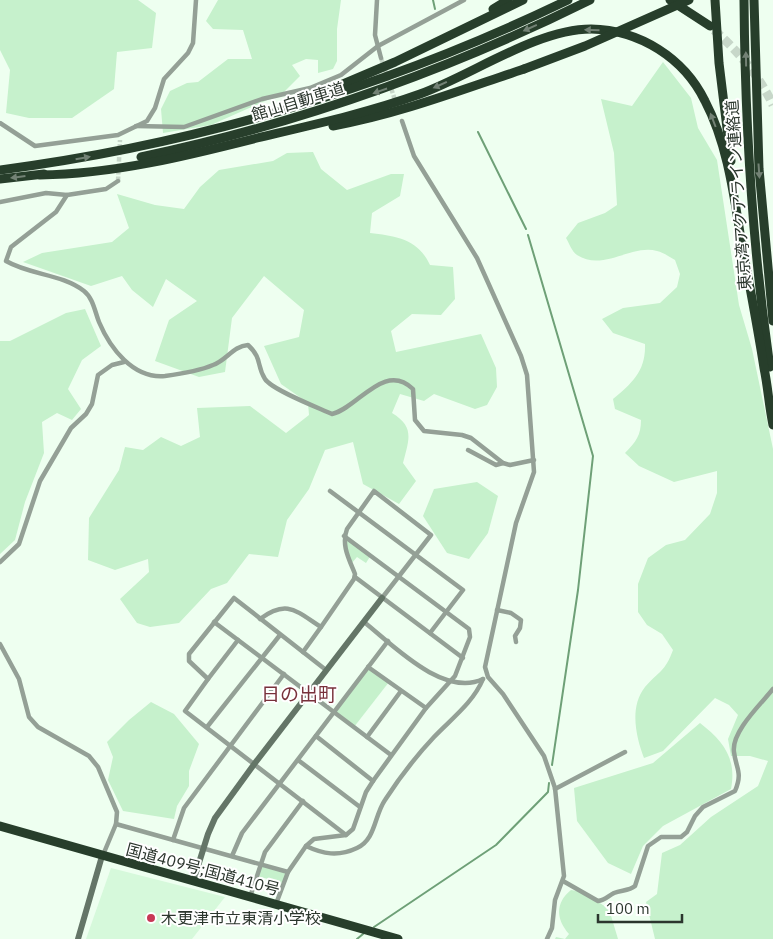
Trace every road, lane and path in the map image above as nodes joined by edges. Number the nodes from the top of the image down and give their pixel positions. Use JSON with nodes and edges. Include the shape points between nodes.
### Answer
{"nodes":[{"id":1,"x":196,"y":0,"type":"edge"},
{"id":2,"x":377,"y":0,"type":"edge"},
{"id":3,"x":464,"y":0,"type":"edge"},
{"id":4,"x":508,"y":0,"type":"edge"},
{"id":5,"x":522,"y":0,"type":"edge"},
{"id":6,"x":568,"y":0,"type":"edge"},
{"id":7,"x":590,"y":0,"type":"edge"},
{"id":8,"x":670,"y":0,"type":"edge"},
{"id":9,"x":689,"y":0,"type":"edge"},
{"id":10,"x":715,"y":0,"type":"edge"},
{"id":11,"x":744,"y":0,"type":"edge"},
{"id":12,"x":754,"y":0,"type":"edge"},
{"id":13,"x":710,"y":26,"type":"tunnel mouth"},
{"id":14,"x":462,"y":30,"type":"junction"},
{"id":15,"x":378,"y":46,"type":"junction"},
{"id":16,"x":381,"y":58,"type":"tunnel mouth"},
{"id":17,"x":274,"y":115,"type":"junction"},
{"id":18,"x":402,"y":121,"type":"dead end"},
{"id":19,"x":0,"y":123,"type":"edge"},
{"id":20,"x":136,"y":126,"type":"junction"},
{"id":21,"x":262,"y":137,"type":"junction"},
{"id":22,"x":0,"y":170,"type":"edge"},
{"id":23,"x":40,"y":175,"type":"junction"},
{"id":24,"x":0,"y":180,"type":"edge"},
{"id":25,"x":118,"y":181,"type":"dead end"},
{"id":26,"x":67,"y":195,"type":"junction"},
{"id":27,"x":734,"y":198,"type":"junction"},
{"id":28,"x":0,"y":202,"type":"edge"},
{"id":29,"x":773,"y":321,"type":"edge"},
{"id":30,"x":124,"y":362,"type":"junction"},
{"id":31,"x":773,"y":387,"type":"edge"},
{"id":32,"x":773,"y":425,"type":"edge"},
{"id":33,"x":468,"y":450,"type":"dead end"},
{"id":34,"x":534,"y":460,"type":"junction"},
{"id":35,"x":503,"y":463,"type":"junction"},
{"id":36,"x":330,"y":491,"type":"dead end"},
{"id":37,"x":359,"y":512,"type":"junction"},
{"id":38,"x":344,"y":536,"type":"junction"},
{"id":39,"x":416,"y":555,"type":"junction"},
{"id":40,"x":0,"y":562,"type":"edge"},
{"id":41,"x":399,"y":576,"type":"junction"},
{"id":42,"x":355,"y":577,"type":"junction"},
{"id":43,"x":382,"y":598,"type":"junction"},
{"id":44,"x":497,"y":610,"type":"junction"},
{"id":45,"x":446,"y":612,"type":"junction"},
{"id":46,"x":260,"y":619,"type":"junction"},
{"id":47,"x":214,"y":622,"type":"junction"},
{"id":48,"x":364,"y":622,"type":"junction"},
{"id":49,"x":321,"y":626,"type":"junction"},
{"id":50,"x":430,"y":634,"type":"junction"},
{"id":51,"x":280,"y":635,"type":"junction"},
{"id":52,"x":238,"y":640,"type":"junction"},
{"id":53,"x":388,"y":641,"type":"junction"},
{"id":54,"x":516,"y":642,"type":"dead end"},
{"id":55,"x":0,"y":644,"type":"edge"},
{"id":56,"x":303,"y":652,"type":"junction"},
{"id":57,"x":262,"y":658,"type":"junction"},
{"id":58,"x":463,"y":658,"type":"junction"},
{"id":59,"x":368,"y":667,"type":"junction"},
{"id":60,"x":326,"y":670,"type":"junction"},
{"id":61,"x":284,"y":674,"type":"junction"},
{"id":62,"x":488,"y":677,"type":"junction"},
{"id":63,"x":208,"y":679,"type":"junction"},
{"id":64,"x":483,"y":679,"type":"junction"},
{"id":65,"x":449,"y":681,"type":"junction"},
{"id":66,"x":773,"y":690,"type":"edge"},
{"id":67,"x":402,"y":691,"type":"junction"},
{"id":68,"x":310,"y":693,"type":"junction"},
{"id":69,"x":426,"y":708,"type":"junction"},
{"id":70,"x":334,"y":712,"type":"junction"},
{"id":71,"x":208,"y":727,"type":"junction"},
{"id":72,"x":316,"y":736,"type":"junction"},
{"id":73,"x":367,"y":737,"type":"junction"},
{"id":74,"x":231,"y":745,"type":"junction"},
{"id":75,"x":625,"y":752,"type":"dead end"},
{"id":76,"x":391,"y":756,"type":"junction"},
{"id":77,"x":298,"y":760,"type":"junction"},
{"id":78,"x":255,"y":763,"type":"junction"},
{"id":79,"x":373,"y":781,"type":"junction"},
{"id":80,"x":280,"y":783,"type":"junction"},
{"id":81,"x":555,"y":789,"type":"junction"},
{"id":82,"x":303,"y":801,"type":"junction"},
{"id":83,"x":360,"y":807,"type":"junction"},
{"id":84,"x":116,"y":824,"type":"junction"},
{"id":85,"x":0,"y":826,"type":"edge"},
{"id":86,"x":346,"y":835,"type":"junction"},
{"id":87,"x":173,"y":840,"type":"junction"},
{"id":88,"x":306,"y":846,"type":"junction"},
{"id":89,"x":203,"y":848,"type":"junction"},
{"id":90,"x":102,"y":856,"type":"junction"},
{"id":91,"x":232,"y":856,"type":"junction"},
{"id":92,"x":260,"y":864,"type":"junction"},
{"id":93,"x":288,"y":872,"type":"junction"},
{"id":94,"x":563,"y":881,"type":"junction"},
{"id":95,"x":193,"y":882,"type":"junction"},
{"id":96,"x":250,"y":897,"type":"junction"},
{"id":97,"x":276,"y":904,"type":"junction"},
{"id":98,"x":78,"y":939,"type":"edge"},
{"id":99,"x":398,"y":939,"type":"edge"},
{"id":100,"x":548,"y":939,"type":"edge"}],
"edges":[{"from":1,"to":20,"type":"street","via":[[193,43],[164,79],[155,108],[147,121]]},
{"from":2,"to":15,"type":"street","via":[[375,35]]},
{"from":3,"to":15,"type":"street"},
{"from":4,"to":14,"type":"highway"},
{"from":5,"to":14,"type":"highway"},
{"from":6,"to":17,"type":"highway","name":"館山自動車道","via":[[397,74]]},
{"from":7,"to":23,"type":"highway","name":"館山自動車道","one_way":true,"via":[[445,66],[326,109],[192,146]]},
{"from":8,"to":13,"type":"highway"},
{"from":9,"to":21,"type":"highway","bridge":true,"via":[[585,46],[381,116]]},
{"from":10,"to":27,"type":"highway"},
{"from":31,"to":11,"type":"highway","name":"東京湾アクアライン連絡道","one_way":true,"via":[[762,314],[750,179]]},
{"from":12,"to":29,"type":"highway","name":"東京湾アクアライン連絡道","one_way":true,"via":[[758,169]]},
{"from":14,"to":17,"type":"highway"},
{"from":15,"to":16,"type":"street"},
{"from":15,"to":20,"type":"street","via":[[341,75],[310,88],[262,99],[184,127]]},
{"from":22,"to":17,"type":"highway","name":"館山自動車道","one_way":true,"via":[[123,151]]},
{"from":18,"to":34,"type":"street","via":[[414,156],[477,258],[521,356],[527,375]]},
{"from":19,"to":20,"type":"street","via":[[35,146],[119,138]]},
{"from":21,"to":23,"type":"highway","via":[[82,174]]},
{"from":27,"to":21,"type":"highway","one_way":true,"via":[[719,134],[692,78],[670,57],[646,42],[606,30],[564,32],[422,93],[335,120]]},
{"from":23,"to":24,"type":"highway","name":"館山自動車道","one_way":true},
{"from":25,"to":26,"type":"street","via":[[106,189]]},
{"from":26,"to":28,"type":"street","via":[[46,193]]},
{"from":26,"to":30,"type":"street","via":[[56,212],[11,247],[6,261],[83,291]]},
{"from":27,"to":32,"type":"highway"},
{"from":30,"to":35,"type":"street","via":[[151,375],[164,376],[214,365],[236,347],[248,345],[258,354],[260,368],[268,383],[332,414],[349,407],[381,383],[391,380],[403,382],[413,388],[415,420],[420,428],[432,433],[471,438]]},
{"from":30,"to":40,"type":"street","via":[[98,374],[92,404],[70,428],[40,481],[19,544]]},
{"from":33,"to":35,"type":"street","via":[[496,465]]},
{"from":34,"to":35,"type":"street","via":[[510,465]]},
{"from":34,"to":44,"type":"street","via":[[534,472],[516,522]]},
{"from":36,"to":37,"type":"street"},
{"from":37,"to":38,"type":"street"},
{"from":37,"to":39,"type":"street"},
{"from":37,"to":39,"type":"street","via":[[374,491],[431,535]]},
{"from":38,"to":41,"type":"street"},
{"from":38,"to":42,"type":"street"},
{"from":39,"to":41,"type":"street"},
{"from":39,"to":45,"type":"street","via":[[463,590]]},
{"from":41,"to":43,"type":"street"},
{"from":41,"to":45,"type":"street"},
{"from":42,"to":43,"type":"street"},
{"from":42,"to":49,"type":"street"},
{"from":43,"to":48,"type":"street"},
{"from":43,"to":50,"type":"street"},
{"from":44,"to":54,"type":"street","via":[[512,613],[521,620],[514,636]]},
{"from":44,"to":62,"type":"street","via":[[486,661]]},
{"from":45,"to":50,"type":"street"},
{"from":45,"to":58,"type":"street","via":[[470,632]]},
{"from":46,"to":47,"type":"street","via":[[234,598]]},
{"from":46,"to":49,"type":"street","via":[[272,610],[293,608]]},
{"from":46,"to":51,"type":"street"},
{"from":47,"to":52,"type":"street"},
{"from":47,"to":63,"type":"street","via":[[188,658]]},
{"from":48,"to":53,"type":"street"},
{"from":48,"to":60,"type":"street"},
{"from":49,"to":56,"type":"street"},
{"from":50,"to":58,"type":"street"},
{"from":51,"to":56,"type":"street"},
{"from":51,"to":57,"type":"street"},
{"from":52,"to":57,"type":"street"},
{"from":52,"to":63,"type":"street"},
{"from":53,"to":59,"type":"street"},
{"from":53,"to":65,"type":"street","via":[[427,672]]},
{"from":55,"to":84,"type":"street","via":[[19,679],[29,717],[38,727],[89,756],[98,767],[117,812]]},
{"from":56,"to":60,"type":"street"},
{"from":57,"to":61,"type":"street"},
{"from":57,"to":71,"type":"street"},
{"from":58,"to":65,"type":"street","via":[[457,665],[455,676]]},
{"from":59,"to":67,"type":"street"},
{"from":59,"to":70,"type":"street"},
{"from":60,"to":68,"type":"street"},
{"from":61,"to":68,"type":"street"},
{"from":61,"to":74,"type":"street"},
{"from":62,"to":64,"type":"street"},
{"from":62,"to":81,"type":"street","via":[[504,694],[540,749]]},
{"from":63,"to":71,"type":"street","via":[[185,711]]},
{"from":64,"to":65,"type":"street","via":[[474,683]]},
{"from":64,"to":88,"type":"street","via":[[478,691],[433,738],[384,801],[368,839],[358,848],[334,854],[324,854]]},
{"from":65,"to":69,"type":"street"},
{"from":66,"to":94,"type":"street","via":[[749,716],[737,738],[733,751],[740,772],[735,790],[703,807],[681,837],[661,837],[648,846],[635,886],[598,901]]},
{"from":67,"to":69,"type":"street"},
{"from":67,"to":73,"type":"street"},
{"from":68,"to":70,"type":"street"},
{"from":68,"to":78,"type":"street"},
{"from":69,"to":76,"type":"street"},
{"from":70,"to":72,"type":"street"},
{"from":70,"to":73,"type":"street"},
{"from":71,"to":74,"type":"street"},
{"from":72,"to":77,"type":"street"},
{"from":72,"to":79,"type":"street"},
{"from":73,"to":76,"type":"street"},
{"from":74,"to":78,"type":"street"},
{"from":74,"to":87,"type":"street","via":[[184,808]]},
{"from":75,"to":81,"type":"street"},
{"from":76,"to":79,"type":"street"},
{"from":77,"to":80,"type":"street"},
{"from":77,"to":83,"type":"street"},
{"from":78,"to":80,"type":"street"},
{"from":78,"to":89,"type":"street","via":[[216,818]]},
{"from":79,"to":83,"type":"street"},
{"from":80,"to":82,"type":"street"},
{"from":80,"to":91,"type":"street","via":[[242,833]]},
{"from":81,"to":94,"type":"street"},
{"from":82,"to":86,"type":"street"},
{"from":82,"to":92,"type":"street","via":[[274,838]]},
{"from":83,"to":86,"type":"street","via":[[352,829]]},
{"from":84,"to":87,"type":"street"},
{"from":84,"to":90,"type":"street"},
{"from":85,"to":90,"type":"highway","name":"国道409号;国道410号"},
{"from":86,"to":88,"type":"street","via":[[314,839]]},
{"from":87,"to":89,"type":"street"},
{"from":88,"to":93,"type":"street"},
{"from":89,"to":91,"type":"street"},
{"from":89,"to":95,"type":"street"},
{"from":90,"to":95,"type":"highway","name":"国道409号;国道410号"},
{"from":90,"to":98,"type":"street"},
{"from":91,"to":92,"type":"street"},
{"from":92,"to":93,"type":"street"},
{"from":92,"to":96,"type":"street"},
{"from":93,"to":97,"type":"street"},
{"from":94,"to":100,"type":"street","via":[[555,900]]},
{"from":95,"to":96,"type":"highway","name":"国道409号;国道410号"},
{"from":96,"to":97,"type":"highway","name":"国道409号;国道410号"},
{"from":97,"to":99,"type":"highway","name":"国道409号;国道410号"}]}
